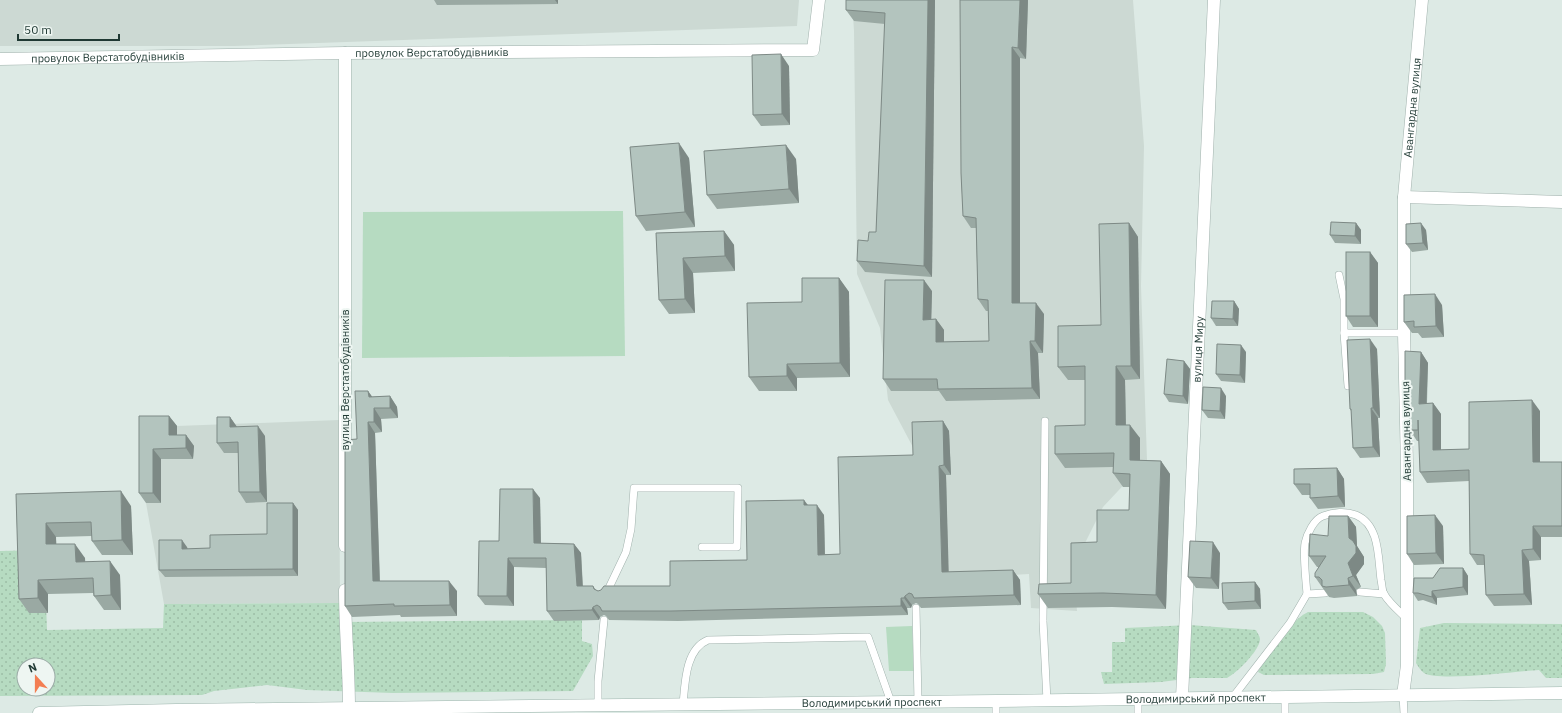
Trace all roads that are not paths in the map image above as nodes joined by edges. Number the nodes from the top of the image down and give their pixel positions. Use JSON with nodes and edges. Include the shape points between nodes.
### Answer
{"nodes":[{"id":1,"x":819,"y":0,"type":"edge"},
{"id":2,"x":1214,"y":0,"type":"edge"},
{"id":3,"x":1422,"y":0,"type":"edge"},
{"id":4,"x":345,"y":53,"type":"junction"},
{"id":5,"x":0,"y":59,"type":"edge"},
{"id":6,"x":1404,"y":197,"type":"junction"},
{"id":7,"x":1562,"y":202,"type":"edge"},
{"id":8,"x":1339,"y":275,"type":"dead end"},
{"id":9,"x":1344,"y":333,"type":"junction"},
{"id":10,"x":1404,"y":333,"type":"junction"},
{"id":11,"x":1348,"y":386,"type":"edge"},
{"id":12,"x":1046,"y":421,"type":"dead end"},
{"id":13,"x":702,"y":547,"type":"dead end"},
{"id":14,"x":345,"y":561,"type":"edge"},
{"id":15,"x":345,"y":577,"type":"edge"},
{"id":16,"x":1360,"y":592,"type":"dead end"},
{"id":17,"x":1325,"y":593,"type":"edge"},
{"id":18,"x":1307,"y":594,"type":"junction"},
{"id":19,"x":1384,"y":594,"type":"junction"},
{"id":20,"x":605,"y":596,"type":"edge"},
{"id":21,"x":916,"y":608,"type":"edge"},
{"id":22,"x":604,"y":620,"type":"edge"},
{"id":23,"x":1407,"y":620,"type":"junction"},
{"id":24,"x":1562,"y":693,"type":"edge"},
{"id":25,"x":1403,"y":695,"type":"junction"},
{"id":26,"x":1233,"y":697,"type":"junction"},
{"id":27,"x":1285,"y":697,"type":"junction"},
{"id":28,"x":1182,"y":698,"type":"junction"},
{"id":29,"x":1138,"y":699,"type":"junction"},
{"id":30,"x":1047,"y":700,"type":"junction"},
{"id":31,"x":891,"y":702,"type":"junction"},
{"id":32,"x":918,"y":702,"type":"junction"},
{"id":33,"x":598,"y":706,"type":"junction"},
{"id":34,"x":996,"y":707,"type":"edge"},
{"id":35,"x":349,"y":708,"type":"junction"},
{"id":36,"x":682,"y":709,"type":"edge"},
{"id":37,"x":378,"y":710,"type":"edge"},
{"id":38,"x":176,"y":711,"type":"edge"},
{"id":39,"x":102,"y":712,"type":"edge"},
{"id":40,"x":39,"y":713,"type":"edge"},
{"id":41,"x":1138,"y":713,"type":"edge"},
{"id":42,"x":1285,"y":713,"type":"edge"},
{"id":43,"x":1404,"y":713,"type":"edge"}],
"edges":[{"from":1,"to":4,"type":"street","name":"провулок Верстатобудівників","via":[[813,50]]},
{"from":2,"to":28,"type":"street","name":"вулиця Миру"},
{"from":3,"to":6,"type":"street","name":"Авангардна вулиця"},
{"from":4,"to":5,"type":"street","name":"провулок Верстатобудівників"},
{"from":4,"to":14,"type":"street","name":"вулиця Верстатобудівників"},
{"from":6,"to":7,"type":"street"},
{"from":6,"to":10,"type":"street","name":"Авангардна вулиця"},
{"from":8,"to":9,"type":"lane","via":[[1344,299]]},
{"from":9,"to":10,"type":"lane"},
{"from":9,"to":11,"type":"lane"},
{"from":10,"to":23,"type":"street","name":"Авангардна вулиця"},
{"from":12,"to":30,"type":"lane","via":[[1043,621]]},
{"from":13,"to":20,"type":"lane","via":[[737,547],[738,488],[634,488],[631,529],[626,552]]},
{"from":15,"to":35,"type":"street"},
{"from":16,"to":19,"type":"lane"},
{"from":17,"to":18,"type":"lane"},
{"from":18,"to":19,"type":"lane","via":[[1305,543],[1309,532],[1321,516],[1341,512],[1361,517],[1374,533]]},
{"from":18,"to":26,"type":"lane","via":[[1290,623]]},
{"from":19,"to":23,"type":"lane"},
{"from":21,"to":32,"type":"lane"},
{"from":22,"to":33,"type":"lane"},
{"from":23,"to":25,"type":"street","name":"Авангардна вулиця","via":[[1407,665]]},
{"from":24,"to":25,"type":"street","name":"Володимирський проспект"},
{"from":25,"to":27,"type":"street","name":"Володимирський проспект"},
{"from":25,"to":43,"type":"lane"},
{"from":26,"to":27,"type":"street","name":"Володимирський проспект"},
{"from":26,"to":28,"type":"street","name":"Володимирський проспект"},
{"from":27,"to":42,"type":"lane"},
{"from":28,"to":29,"type":"street","name":"Володимирський проспект"},
{"from":29,"to":30,"type":"street","name":"Володимирський проспект"},
{"from":29,"to":41,"type":"lane"},
{"from":30,"to":34,"type":"street","name":"Володимирський проспект"},
{"from":31,"to":32,"type":"street","name":"Володимирський проспект"},
{"from":31,"to":36,"type":"street","name":"Володимирський проспект"},
{"from":31,"to":36,"type":"lane","via":[[868,637],[708,640],[696,648],[685,679]]},
{"from":32,"to":34,"type":"street","name":"Володимирський проспект"},
{"from":33,"to":36,"type":"street","name":"Володимирський проспект"},
{"from":33,"to":37,"type":"street","name":"Володимирський проспект"},
{"from":35,"to":37,"type":"street","name":"Володимирський проспект"},
{"from":35,"to":38,"type":"street","name":"Володимирський проспект"},
{"from":38,"to":39,"type":"street","name":"Володимирський проспект"},
{"from":39,"to":40,"type":"street","name":"Володимирський проспект"}]}
